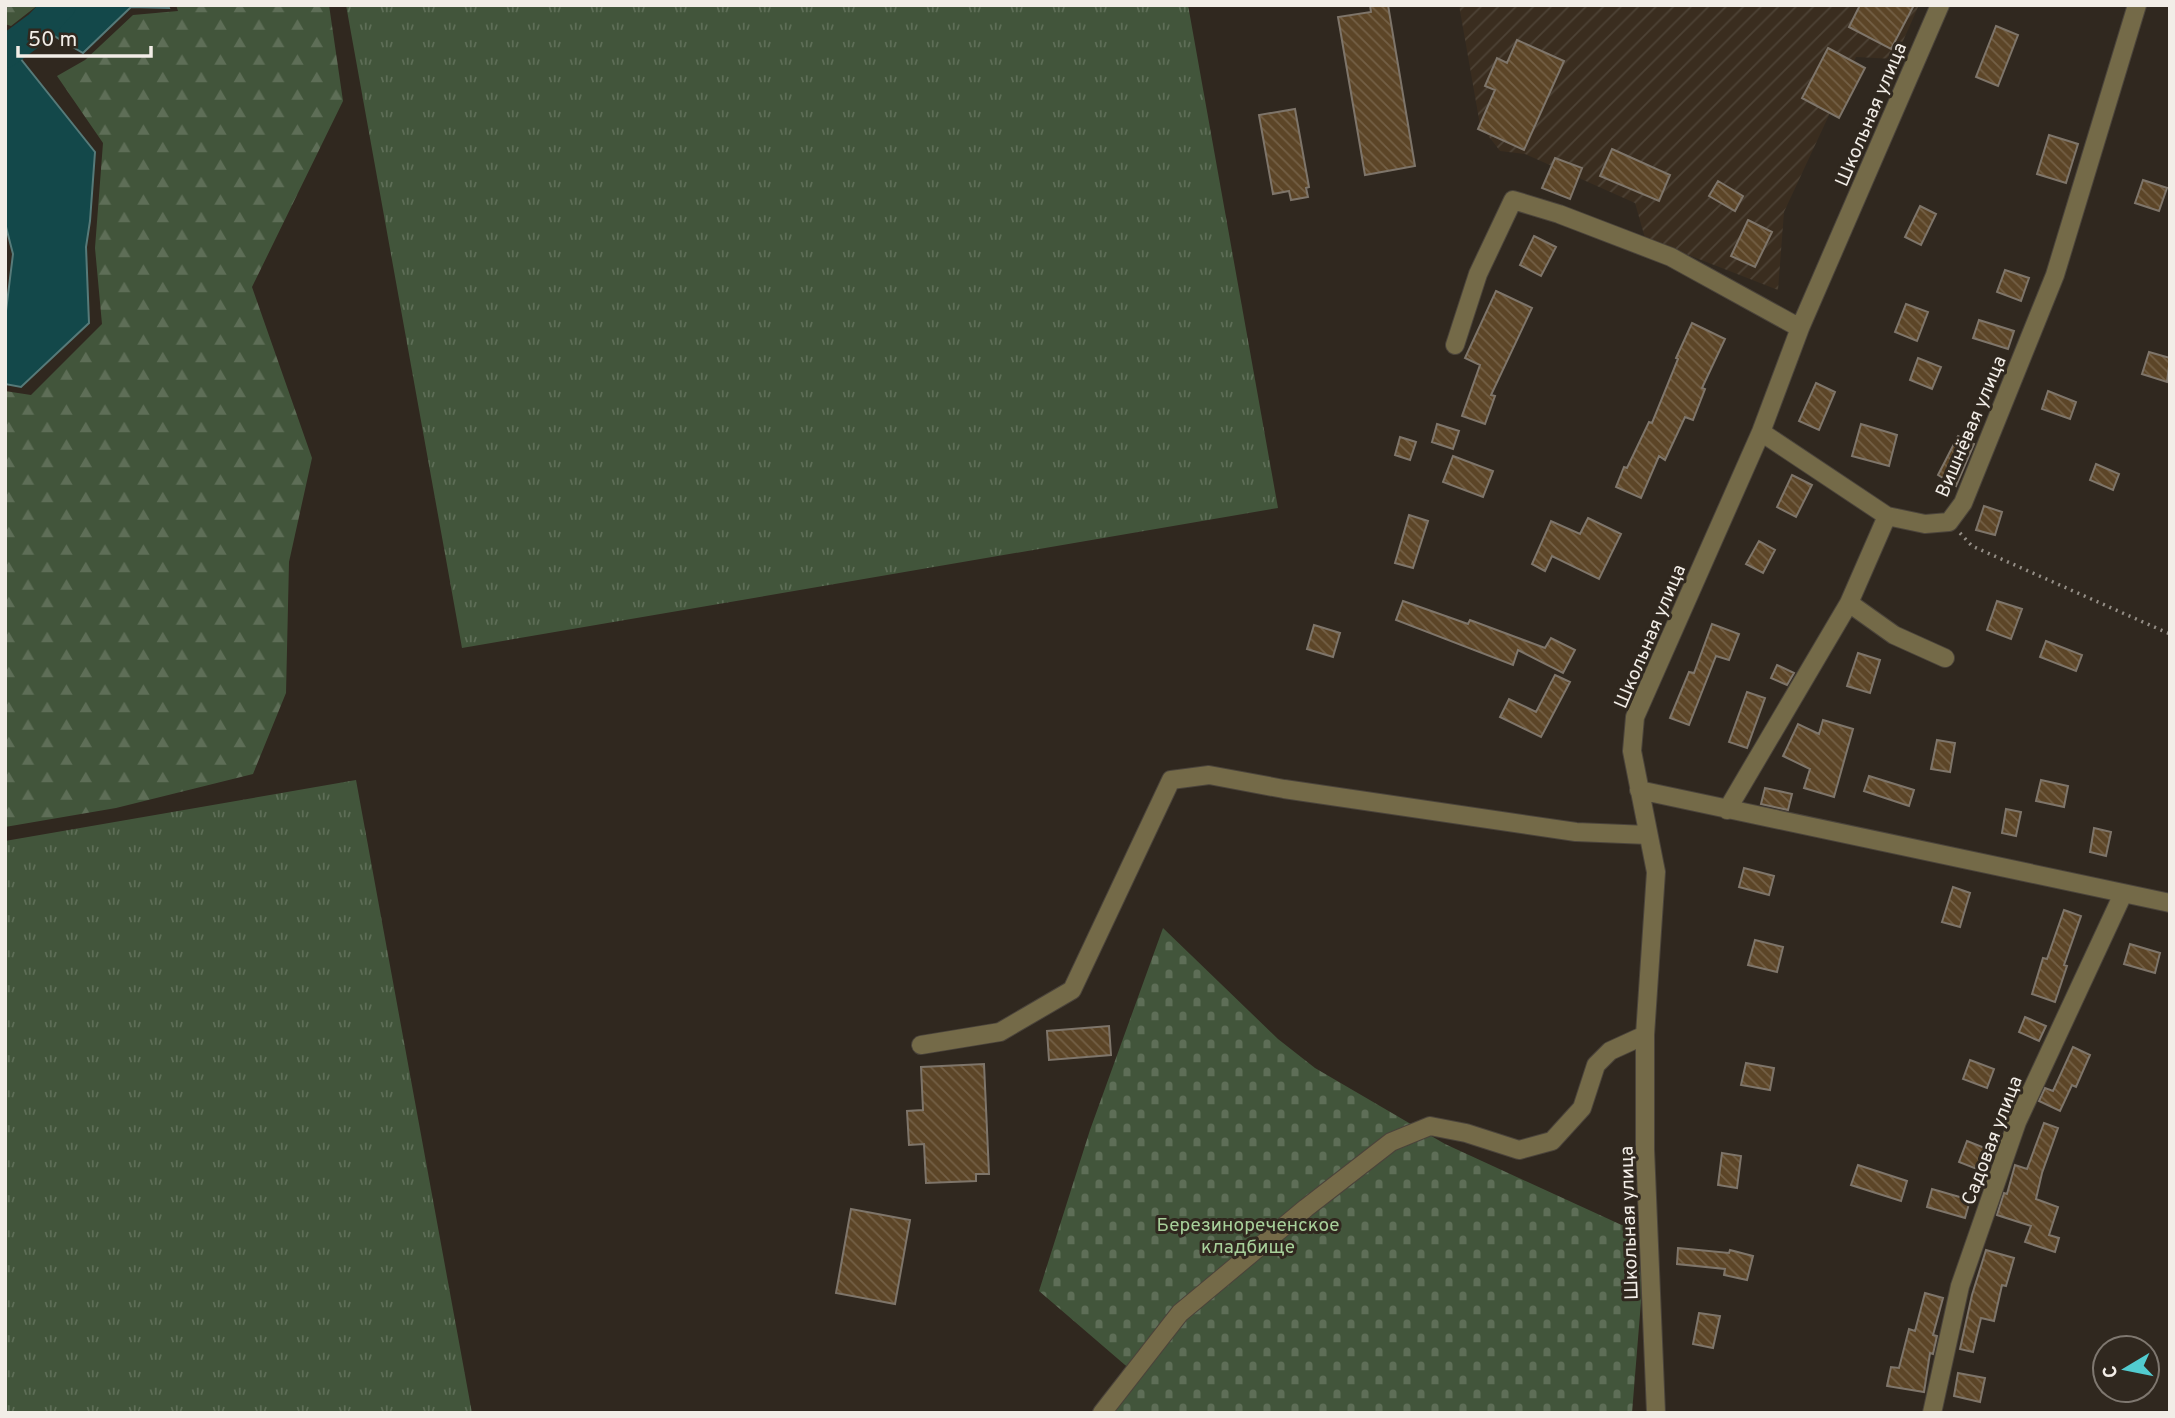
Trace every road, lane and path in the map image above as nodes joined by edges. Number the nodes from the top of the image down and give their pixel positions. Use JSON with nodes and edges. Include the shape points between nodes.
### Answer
{"nodes":[{"id":1,"x":1940,"y":5,"type":"edge"},
{"id":2,"x":2137,"y":5,"type":"edge"},
{"id":3,"x":1800,"y":328,"type":"junction"},
{"id":4,"x":1455,"y":345,"type":"dead end"},
{"id":5,"x":1761,"y":432,"type":"junction"},
{"id":6,"x":1887,"y":516,"type":"junction"},
{"id":7,"x":1949,"y":522,"type":"junction"},
{"id":8,"x":1849,"y":603,"type":"junction"},
{"id":9,"x":2170,"y":634,"type":"edge"},
{"id":10,"x":1945,"y":658,"type":"dead end"},
{"id":11,"x":1639,"y":790,"type":"junction"},
{"id":12,"x":1727,"y":810,"type":"junction"},
{"id":13,"x":1648,"y":835,"type":"junction"},
{"id":14,"x":2123,"y":894,"type":"junction"},
{"id":15,"x":2170,"y":903,"type":"edge"},
{"id":16,"x":1645,"y":1035,"type":"junction"},
{"id":17,"x":921,"y":1045,"type":"dead end"},
{"id":18,"x":1102,"y":1413,"type":"edge"},
{"id":19,"x":1656,"y":1413,"type":"edge"},
{"id":20,"x":1932,"y":1413,"type":"edge"}],
"edges":[{"from":1,"to":3,"type":"street","name":"Школьная улица"},
{"from":2,"to":7,"type":"street","name":"Вишнёвая улица","via":[[2055,275],[1963,503]]},
{"from":3,"to":4,"type":"street","via":[[1671,257],[1513,200],[1478,274]]},
{"from":3,"to":5,"type":"street","name":"Школьная улица"},
{"from":5,"to":6,"type":"street"},
{"from":5,"to":11,"type":"street","name":"Школьная улица","via":[[1635,717],[1632,751]]},
{"from":6,"to":7,"type":"street","name":"Вишнёвая улица","via":[[1926,524]]},
{"from":6,"to":8,"type":"street"},
{"from":7,"to":9,"type":"path","via":[[1972,546]]},
{"from":8,"to":10,"type":"street","via":[[1894,635]]},
{"from":8,"to":12,"type":"street"},
{"from":11,"to":12,"type":"street"},
{"from":11,"to":13,"type":"street","name":"Школьная улица"},
{"from":12,"to":14,"type":"street"},
{"from":13,"to":16,"type":"street","name":"Школьная улица","via":[[1656,872]]},
{"from":13,"to":17,"type":"street","via":[[1576,832],[1209,775],[1171,780],[1072,990],[1000,1032]]},
{"from":14,"to":15,"type":"street"},
{"from":14,"to":20,"type":"street","name":"Садовая улица","via":[[2017,1122],[1960,1286]]},
{"from":16,"to":18,"type":"street","via":[[1610,1051],[1596,1065],[1582,1108],[1552,1141],[1519,1150],[1430,1126],[1391,1142],[1180,1313]]},
{"from":16,"to":19,"type":"street","name":"Школьная улица"}]}
